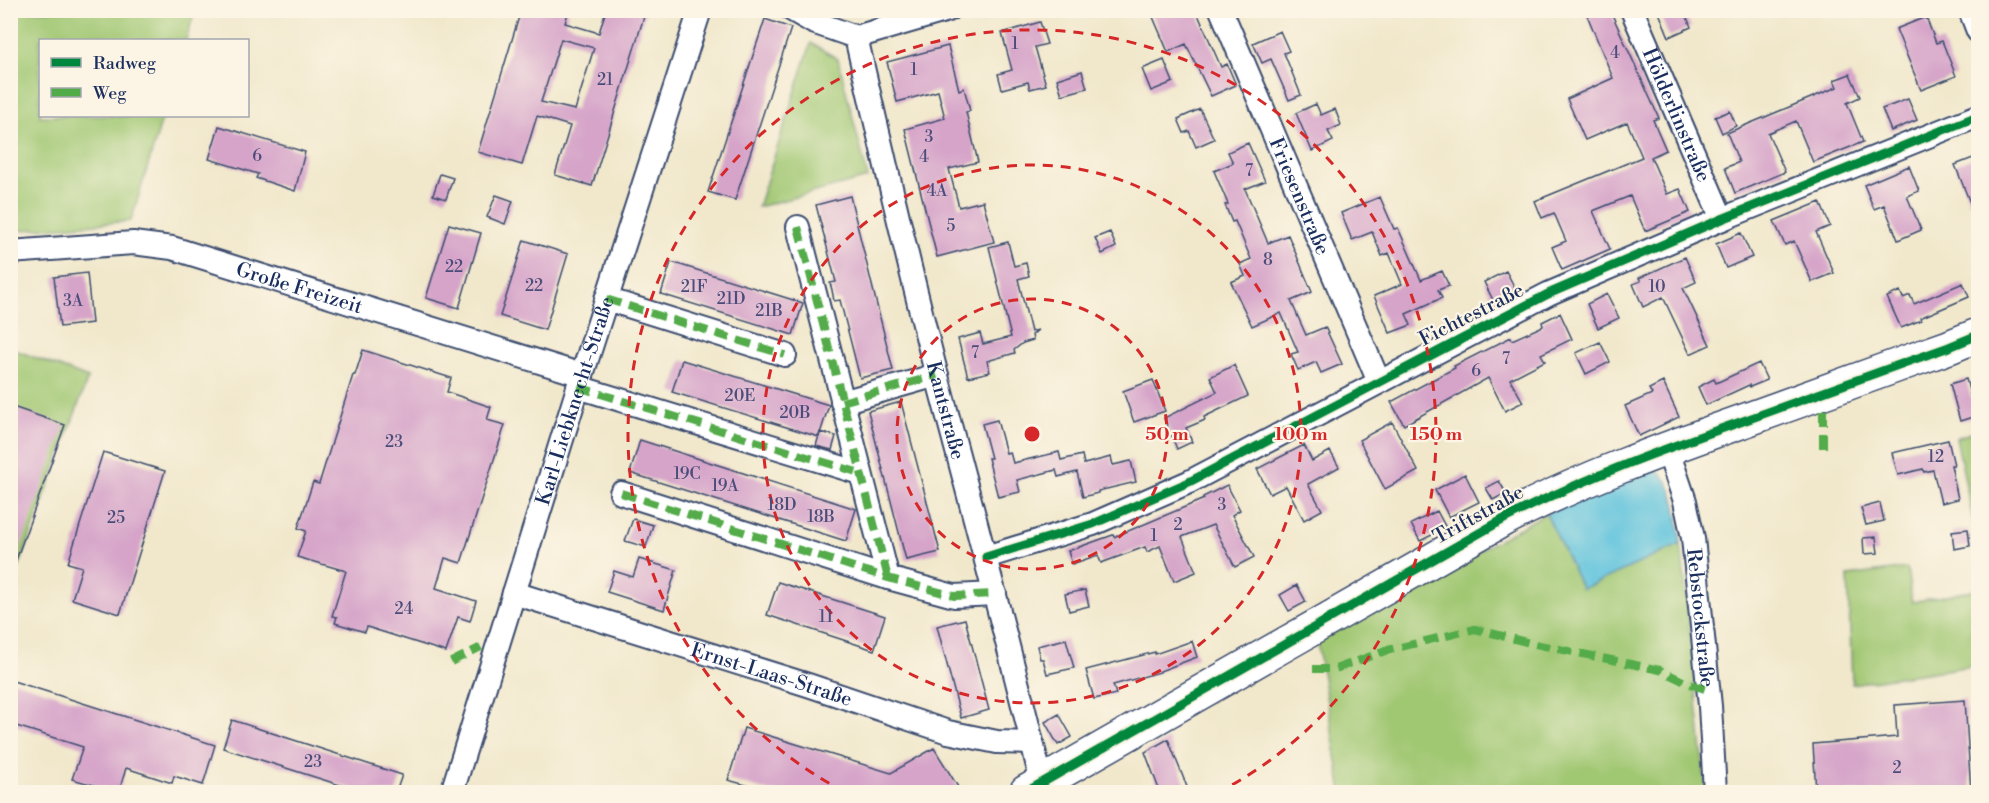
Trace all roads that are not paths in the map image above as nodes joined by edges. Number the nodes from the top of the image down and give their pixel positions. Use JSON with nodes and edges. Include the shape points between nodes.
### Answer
{"nodes":[{"id":1,"x":700,"y":10,"type":"edge"},
{"id":2,"x":792,"y":10,"type":"edge"},
{"id":3,"x":948,"y":10,"type":"edge"},
{"id":4,"x":1221,"y":10,"type":"edge"},
{"id":5,"x":1632,"y":10,"type":"edge"},
{"id":6,"x":1970,"y":10,"type":"edge"},
{"id":7,"x":1978,"y":31,"type":"edge"},
{"id":8,"x":856,"y":37,"type":"junction"},
{"id":9,"x":1978,"y":116,"type":"edge"},
{"id":10,"x":1722,"y":219,"type":"junction"},
{"id":11,"x":798,"y":227,"type":"dead end"},
{"id":12,"x":10,"y":252,"type":"edge"},
{"id":13,"x":606,"y":299,"type":"junction"},
{"id":14,"x":1978,"y":335,"type":"edge"},
{"id":15,"x":785,"y":355,"type":"dead end"},
{"id":16,"x":937,"y":375,"type":"junction"},
{"id":17,"x":580,"y":381,"type":"junction"},
{"id":18,"x":1379,"y":382,"type":"junction"},
{"id":19,"x":842,"y":402,"type":"junction"},
{"id":20,"x":1667,"y":448,"type":"junction"},
{"id":21,"x":860,"y":473,"type":"junction"},
{"id":22,"x":621,"y":493,"type":"dead end"},
{"id":23,"x":986,"y":557,"type":"junction"},
{"id":24,"x":888,"y":578,"type":"junction"},
{"id":25,"x":514,"y":593,"type":"junction"},
{"id":26,"x":995,"y":594,"type":"junction"},
{"id":27,"x":1032,"y":743,"type":"junction"},
{"id":28,"x":1034,"y":788,"type":"edge"},
{"id":29,"x":452,"y":792,"type":"edge"},
{"id":30,"x":1715,"y":792,"type":"edge"}],
"edges":[{"from":1,"to":13,"type":"street","name":"Karl-Liebknecht-Straße"},
{"from":2,"to":8,"type":"street"},
{"from":3,"to":8,"type":"street"},
{"from":4,"to":18,"type":"street","name":"Friesenstraße"},
{"from":5,"to":10,"type":"street","name":"Hölderlinstraße"},
{"from":6,"to":7,"type":"street"},
{"from":8,"to":16,"type":"street","name":"Kantstraße"},
{"from":9,"to":10,"type":"street","name":"Fichtestraße"},
{"from":10,"to":18,"type":"street","name":"Fichtestraße","via":[[1548,294]]},
{"from":11,"to":19,"type":"street"},
{"from":12,"to":17,"type":"street","name":"Große Freizeit","via":[[133,243],[172,248]]},
{"from":13,"to":15,"type":"street"},
{"from":13,"to":17,"type":"street","name":"Karl-Liebknecht-Straße"},
{"from":14,"to":20,"type":"main road","name":"Triftstraße"},
{"from":16,"to":19,"type":"street"},
{"from":16,"to":23,"type":"street","name":"Kantstraße"},
{"from":17,"to":21,"type":"street"},
{"from":17,"to":25,"type":"street","name":"Karl-Liebknecht-Straße"},
{"from":18,"to":23,"type":"street","name":"Fichtestraße","via":[[1144,503],[1094,524]]},
{"from":19,"to":21,"type":"street"},
{"from":20,"to":28,"type":"main road","name":"Triftstraße","via":[[1504,519]]},
{"from":20,"to":30,"type":"street","name":"Rebstockstraße","via":[[1693,538]]},
{"from":21,"to":24,"type":"street"},
{"from":22,"to":24,"type":"street"},
{"from":23,"to":26,"type":"street","name":"Kantstraße"},
{"from":24,"to":26,"type":"street","via":[[954,596]]},
{"from":25,"to":27,"type":"street","name":"Ernst-Laas-Straße","via":[[948,732],[997,742]]},
{"from":25,"to":29,"type":"street","name":"Karl-Liebknecht-Straße"},
{"from":26,"to":27,"type":"street","name":"Kantstraße"},
{"from":27,"to":28,"type":"street","name":"Kantstraße"}]}
